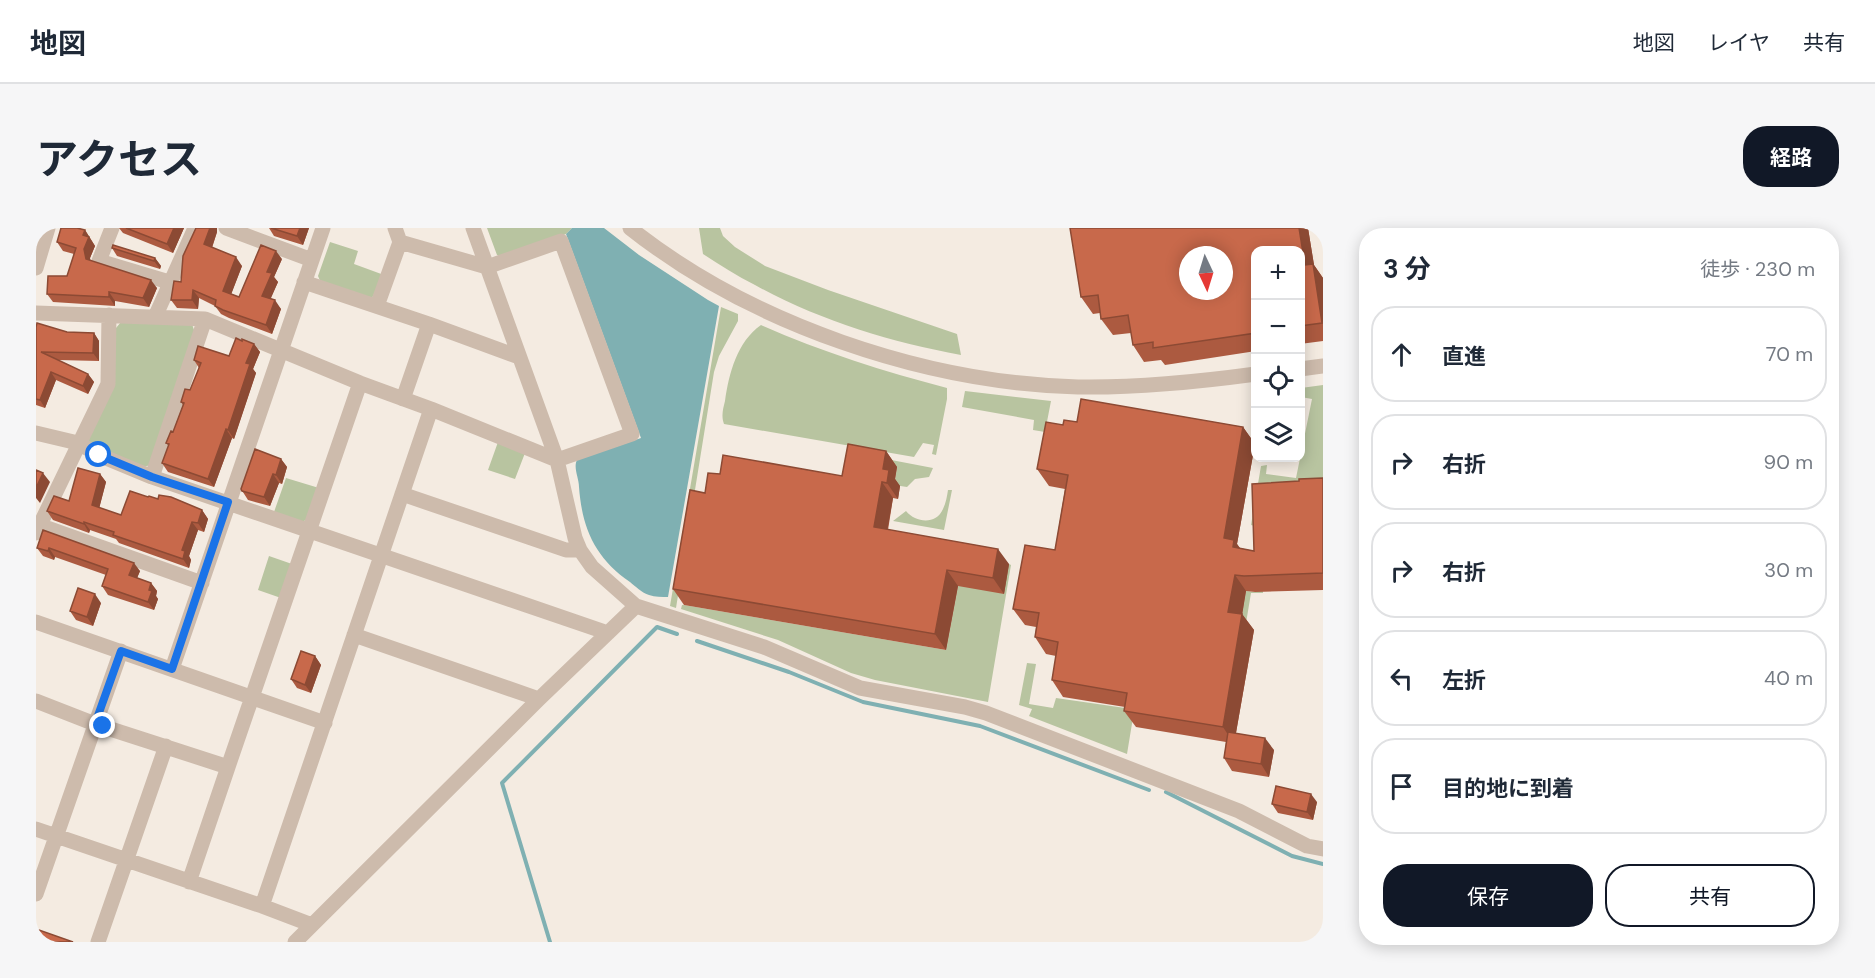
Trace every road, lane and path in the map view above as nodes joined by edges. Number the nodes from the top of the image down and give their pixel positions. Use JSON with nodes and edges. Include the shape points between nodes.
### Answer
{"nodes":[{"id":1,"x":48,"y":228,"type":"edge"},
{"id":2,"x":112,"y":228,"type":"edge"},
{"id":3,"x":195,"y":228,"type":"edge"},
{"id":4,"x":226,"y":228,"type":"edge"},
{"id":5,"x":323,"y":228,"type":"edge"},
{"id":6,"x":472,"y":228,"type":"edge"},
{"id":7,"x":630,"y":228,"type":"edge"},
{"id":8,"x":397,"y":235,"type":"edge"},
{"id":9,"x":312,"y":260,"type":"junction"},
{"id":10,"x":487,"y":267,"type":"junction"},
{"id":11,"x":36,"y":268,"type":"edge"},
{"id":12,"x":169,"y":282,"type":"junction"},
{"id":13,"x":304,"y":282,"type":"junction"},
{"id":14,"x":377,"y":306,"type":"junction"},
{"id":15,"x":36,"y":313,"type":"edge"},
{"id":16,"x":110,"y":315,"type":"junction"},
{"id":17,"x":155,"y":316,"type":"junction"},
{"id":18,"x":205,"y":319,"type":"junction"},
{"id":19,"x":429,"y":324,"type":"junction"},
{"id":20,"x":281,"y":351,"type":"junction"},
{"id":21,"x":519,"y":357,"type":"junction"},
{"id":22,"x":1323,"y":366,"type":"edge"},
{"id":23,"x":1305,"y":368,"type":"edge"},
{"id":24,"x":1251,"y":376,"type":"edge"},
{"id":25,"x":360,"y":383,"type":"junction"},
{"id":26,"x":403,"y":399,"type":"junction"},
{"id":27,"x":431,"y":409,"type":"junction"},
{"id":28,"x":36,"y":433,"type":"edge"},
{"id":29,"x":78,"y":443,"type":"junction"},
{"id":30,"x":556,"y":460,"type":"junction"},
{"id":31,"x":152,"y":477,"type":"junction"},
{"id":32,"x":402,"y":494,"type":"junction"},
{"id":33,"x":228,"y":502,"type":"junction"},
{"id":34,"x":37,"y":529,"type":"edge"},
{"id":35,"x":309,"y":531,"type":"junction"},
{"id":36,"x":580,"y":550,"type":"junction"},
{"id":37,"x":380,"y":555,"type":"junction"},
{"id":38,"x":202,"y":583,"type":"junction"},
{"id":39,"x":636,"y":606,"type":"junction"},
{"id":40,"x":36,"y":622,"type":"edge"},
{"id":41,"x":608,"y":633,"type":"junction"},
{"id":42,"x":354,"y":635,"type":"junction"},
{"id":43,"x":121,"y":651,"type":"junction"},
{"id":44,"x":172,"y":669,"type":"junction"},
{"id":45,"x":251,"y":698,"type":"junction"},
{"id":46,"x":539,"y":699,"type":"junction"},
{"id":47,"x":36,"y":702,"type":"edge"},
{"id":48,"x":325,"y":723,"type":"junction"},
{"id":49,"x":95,"y":724,"type":"junction"},
{"id":50,"x":166,"y":747,"type":"junction"},
{"id":51,"x":228,"y":767,"type":"junction"},
{"id":52,"x":36,"y":829,"type":"edge"},
{"id":53,"x":56,"y":837,"type":"junction"},
{"id":54,"x":1323,"y":849,"type":"edge"},
{"id":55,"x":126,"y":860,"type":"junction"},
{"id":56,"x":189,"y":882,"type":"junction"},
{"id":57,"x":36,"y":894,"type":"edge"},
{"id":58,"x":262,"y":906,"type":"junction"},
{"id":59,"x":312,"y":925,"type":"junction"},
{"id":60,"x":98,"y":942,"type":"edge"},
{"id":61,"x":296,"y":942,"type":"edge"}],
"edges":[{"from":1,"to":11,"type":"street"},
{"from":2,"to":12,"type":"street","via":[[99,261]]},
{"from":3,"to":12,"type":"street"},
{"from":4,"to":9,"type":"street"},
{"from":5,"to":9,"type":"street"},
{"from":6,"to":10,"type":"street"},
{"from":7,"to":24,"type":"street","via":[[709,281],[797,324],[840,342],[949,372],[1047,385],[1104,387]]},
{"from":8,"to":10,"type":"street"},
{"from":8,"to":14,"type":"street"},
{"from":9,"to":13,"type":"street"},
{"from":10,"to":21,"type":"street"},
{"from":10,"to":30,"type":"street","via":[[561,241],[632,434]]},
{"from":12,"to":17,"type":"street"},
{"from":13,"to":14,"type":"street"},
{"from":13,"to":20,"type":"street"},
{"from":14,"to":19,"type":"street"},
{"from":15,"to":16,"type":"street"},
{"from":16,"to":17,"type":"street"},
{"from":16,"to":29,"type":"street","via":[[108,384]]},
{"from":17,"to":18,"type":"street"},
{"from":18,"to":20,"type":"street"},
{"from":18,"to":31,"type":"street"},
{"from":19,"to":21,"type":"street"},
{"from":19,"to":26,"type":"street"},
{"from":20,"to":25,"type":"street"},
{"from":20,"to":33,"type":"street"},
{"from":21,"to":30,"type":"street"},
{"from":22,"to":23,"type":"street"},
{"from":25,"to":26,"type":"street"},
{"from":25,"to":35,"type":"street"},
{"from":26,"to":27,"type":"street"},
{"from":27,"to":30,"type":"street"},
{"from":27,"to":32,"type":"street"},
{"from":28,"to":29,"type":"street"},
{"from":29,"to":31,"type":"street"},
{"from":29,"to":34,"type":"street"},
{"from":30,"to":36,"type":"street"},
{"from":31,"to":33,"type":"street"},
{"from":32,"to":36,"type":"street","via":[[566,550]]},
{"from":32,"to":37,"type":"street"},
{"from":33,"to":35,"type":"street"},
{"from":33,"to":38,"type":"street"},
{"from":34,"to":38,"type":"street"},
{"from":35,"to":37,"type":"street"},
{"from":35,"to":45,"type":"street"},
{"from":36,"to":39,"type":"street","via":[[603,578]]},
{"from":37,"to":41,"type":"street"},
{"from":37,"to":42,"type":"street"},
{"from":38,"to":44,"type":"street"},
{"from":39,"to":41,"type":"street"},
{"from":39,"to":54,"type":"street","via":[[764,647],[860,688],[986,713],[1239,812],[1307,846]]},
{"from":40,"to":43,"type":"street"},
{"from":41,"to":46,"type":"street"},
{"from":42,"to":46,"type":"street"},
{"from":42,"to":48,"type":"street"},
{"from":43,"to":44,"type":"street"},
{"from":43,"to":49,"type":"street"},
{"from":44,"to":45,"type":"street"},
{"from":45,"to":48,"type":"street"},
{"from":45,"to":51,"type":"street"},
{"from":46,"to":59,"type":"street"},
{"from":47,"to":49,"type":"street"},
{"from":48,"to":58,"type":"street"},
{"from":49,"to":50,"type":"street"},
{"from":49,"to":53,"type":"street"},
{"from":50,"to":51,"type":"street"},
{"from":50,"to":55,"type":"street"},
{"from":51,"to":56,"type":"street"},
{"from":52,"to":53,"type":"street"},
{"from":53,"to":55,"type":"street"},
{"from":53,"to":57,"type":"street"},
{"from":55,"to":56,"type":"street"},
{"from":55,"to":60,"type":"street"},
{"from":56,"to":58,"type":"street"},
{"from":58,"to":59,"type":"street"},
{"from":59,"to":61,"type":"street"}]}
